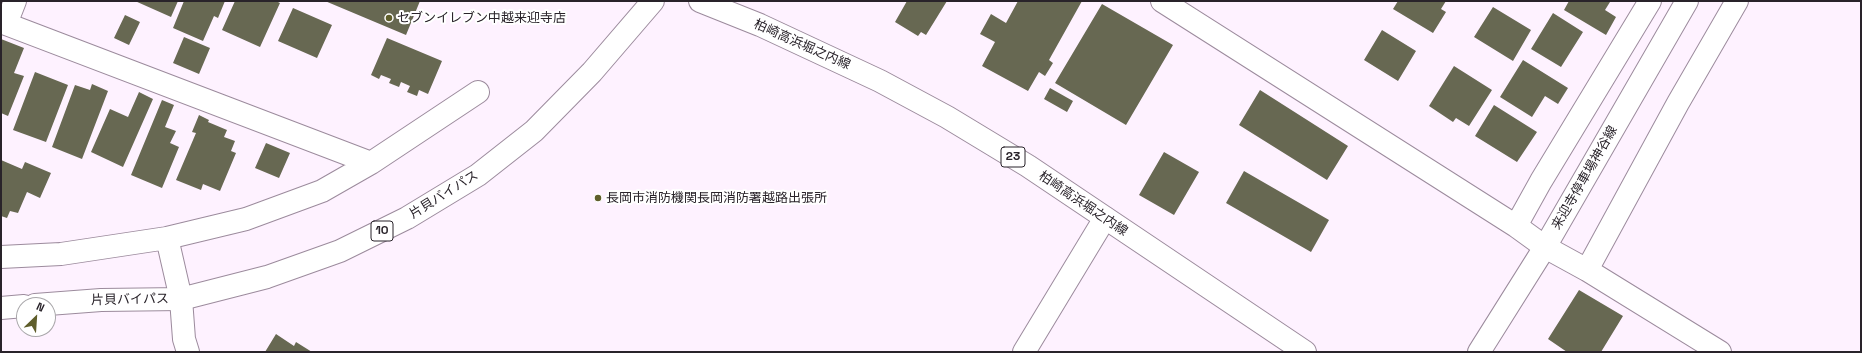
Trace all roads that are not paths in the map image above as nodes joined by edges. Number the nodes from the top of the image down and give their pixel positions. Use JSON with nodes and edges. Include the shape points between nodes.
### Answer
{"nodes":[{"id":1,"x":15,"y":1,"type":"edge"},
{"id":2,"x":653,"y":1,"type":"edge"},
{"id":3,"x":700,"y":1,"type":"edge"},
{"id":4,"x":1162,"y":1,"type":"edge"},
{"id":5,"x":1650,"y":1,"type":"edge"},
{"id":6,"x":1687,"y":1,"type":"edge"},
{"id":7,"x":1737,"y":1,"type":"edge"},
{"id":8,"x":4,"y":23,"type":"edge"},
{"id":9,"x":478,"y":92,"type":"dead end"},
{"id":10,"x":371,"y":163,"type":"junction"},
{"id":11,"x":1105,"y":218,"type":"junction"},
{"id":12,"x":1516,"y":226,"type":"junction"},
{"id":13,"x":167,"y":238,"type":"junction"},
{"id":14,"x":1545,"y":247,"type":"junction"},
{"id":15,"x":1,"y":257,"type":"edge"},
{"id":16,"x":1587,"y":270,"type":"junction"},
{"id":17,"x":181,"y":299,"type":"junction"},
{"id":18,"x":56,"y":303,"type":"edge"},
{"id":19,"x":16,"y":307,"type":"edge"},
{"id":20,"x":1,"y":308,"type":"edge"},
{"id":21,"x":188,"y":352,"type":"edge"},
{"id":22,"x":1024,"y":352,"type":"edge"},
{"id":23,"x":1305,"y":352,"type":"edge"},
{"id":24,"x":1479,"y":352,"type":"edge"},
{"id":25,"x":1720,"y":352,"type":"edge"}],
"edges":[{"from":1,"to":8,"type":"street"},
{"from":2,"to":17,"type":"street","name":"片貝バイパス","number":"10","via":[[592,72],[534,131],[478,175],[407,218],[340,251],[267,277]]},
{"from":3,"to":11,"type":"street","name":"柏崎高浜堀之内線","number":"23","via":[[760,25],[880,80],[1014,158]]},
{"from":4,"to":12,"type":"street"},
{"from":5,"to":12,"type":"street"},
{"from":6,"to":14,"type":"street","name":"来迎寺停車場神谷線"},
{"from":7,"to":16,"type":"street"},
{"from":8,"to":10,"type":"street"},
{"from":9,"to":10,"type":"street"},
{"from":10,"to":13,"type":"street","via":[[322,191],[246,219]]},
{"from":11,"to":22,"type":"street"},
{"from":11,"to":23,"type":"street","name":"柏崎高浜堀之内線","number":"23"},
{"from":12,"to":14,"type":"street"},
{"from":13,"to":15,"type":"street","via":[[61,254]]},
{"from":13,"to":17,"type":"street"},
{"from":14,"to":16,"type":"street"},
{"from":14,"to":24,"type":"street","name":"来迎寺停車場神谷線"},
{"from":16,"to":25,"type":"street"},
{"from":17,"to":18,"type":"street","name":"片貝バイパス","number":"10"},
{"from":17,"to":21,"type":"street","via":[[184,339]]},
{"from":19,"to":20,"type":"street"}]}
